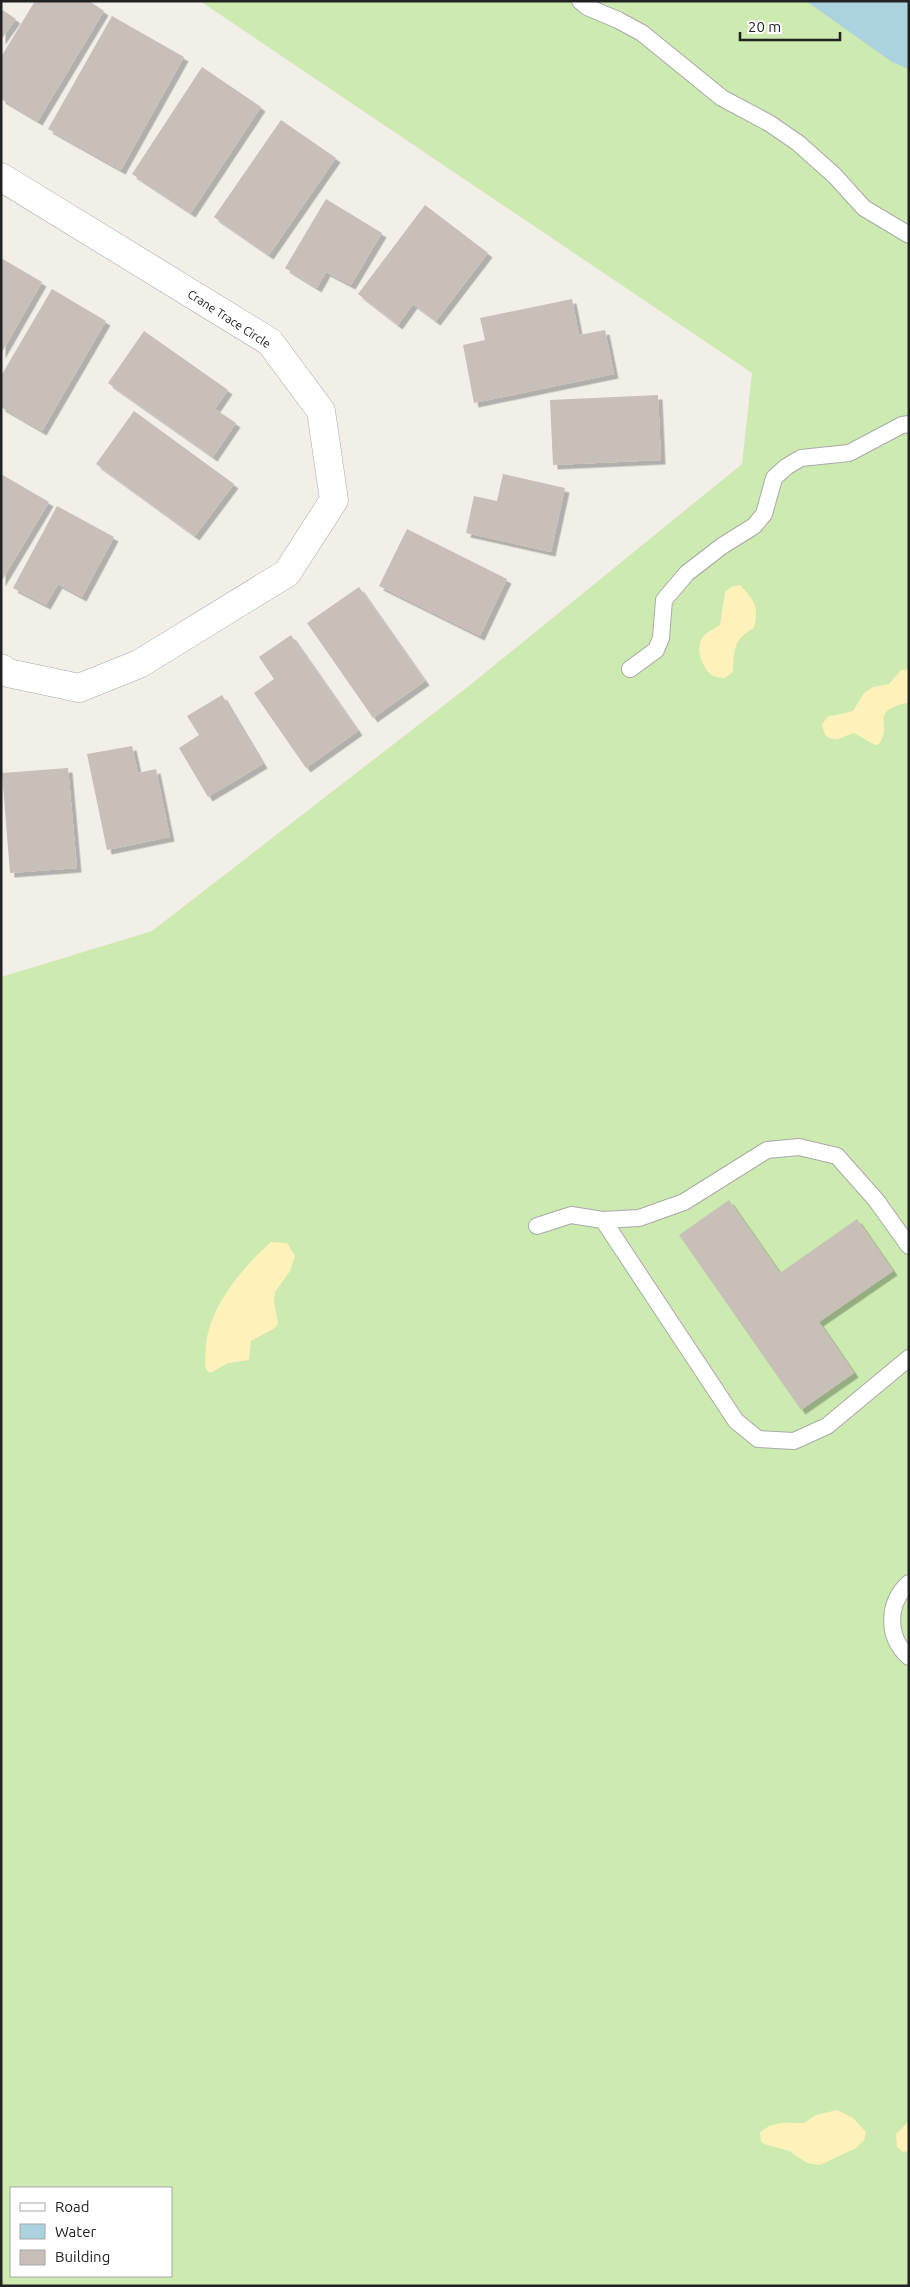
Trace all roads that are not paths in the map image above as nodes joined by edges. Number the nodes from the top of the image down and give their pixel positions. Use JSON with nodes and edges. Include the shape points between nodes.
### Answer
{"nodes":[{"id":1,"x":580,"y":1,"type":"edge"},
{"id":2,"x":1,"y":178,"type":"edge"},
{"id":3,"x":909,"y":235,"type":"edge"},
{"id":4,"x":909,"y":424,"type":"edge"},
{"id":5,"x":1,"y":668,"type":"edge"},
{"id":6,"x":630,"y":669,"type":"dead end"},
{"id":7,"x":603,"y":1220,"type":"junction"},
{"id":8,"x":537,"y":1226,"type":"dead end"},
{"id":9,"x":909,"y":1246,"type":"edge"},
{"id":10,"x":909,"y":1358,"type":"edge"},
{"id":11,"x":909,"y":1583,"type":"edge"},
{"id":12,"x":909,"y":1657,"type":"edge"}],
"edges":[{"from":1,"to":3,"type":"lane","via":[[642,33],[722,98],[798,143],[864,208]]},
{"from":2,"to":5,"type":"street","name":"Crane Trace Circle","via":[[270,342],[320,411],[334,500],[287,573],[139,664],[78,688],[8,673]]},
{"from":4,"to":6,"type":"lane","via":[[849,453],[801,458],[786,467],[774,478],[764,514],[754,526],[687,573],[664,600],[661,638],[656,650]]},
{"from":7,"to":8,"type":"lane","via":[[571,1214]]},
{"from":7,"to":9,"type":"lane","via":[[639,1218],[684,1202],[767,1150],[799,1147],[837,1156],[876,1200]]},
{"from":7,"to":10,"type":"lane","via":[[736,1421],[758,1439],[794,1441],[827,1426]]},
{"from":11,"to":12,"type":"lane","via":[[895,1599],[892,1614],[893,1633],[900,1650]]}]}
